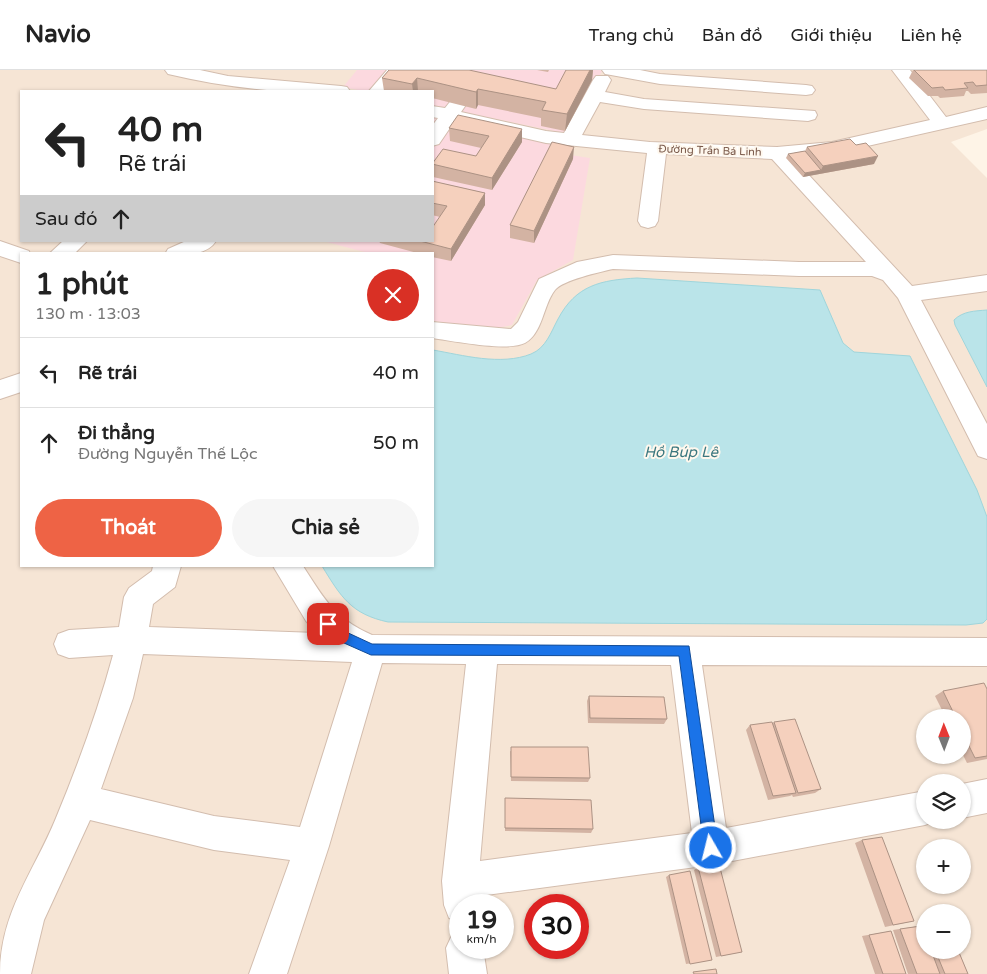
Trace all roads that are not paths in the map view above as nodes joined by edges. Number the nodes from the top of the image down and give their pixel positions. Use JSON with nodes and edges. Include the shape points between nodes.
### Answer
{"nodes":[{"id":1,"x":174,"y":70,"type":"edge"},
{"id":2,"x":397,"y":70,"type":"edge"},
{"id":3,"x":610,"y":70,"type":"edge"},
{"id":4,"x":808,"y":70,"type":"edge"},
{"id":5,"x":901,"y":70,"type":"edge"},
{"id":6,"x":224,"y":86,"type":"edge"},
{"id":7,"x":340,"y":86,"type":"edge"},
{"id":8,"x":468,"y":89,"type":"edge"},
{"id":9,"x":309,"y":90,"type":"edge"},
{"id":10,"x":379,"y":90,"type":"edge"},
{"id":11,"x":806,"y":90,"type":"junction"},
{"id":12,"x":593,"y":96,"type":"junction"},
{"id":13,"x":441,"y":113,"type":"edge"},
{"id":14,"x":987,"y":113,"type":"edge"},
{"id":15,"x":808,"y":115,"type":"junction"},
{"id":16,"x":941,"y":123,"type":"junction"},
{"id":17,"x":434,"y":134,"type":"edge"},
{"id":18,"x":570,"y":140,"type":"junction"},
{"id":19,"x":658,"y":148,"type":"junction"},
{"id":20,"x":832,"y":148,"type":"junction"},
{"id":21,"x":777,"y":153,"type":"junction"},
{"id":22,"x":648,"y":221,"type":"dead end"},
{"id":23,"x":76,"y":242,"type":"edge"},
{"id":24,"x":204,"y":242,"type":"edge"},
{"id":25,"x":0,"y":248,"type":"edge"},
{"id":26,"x":63,"y":252,"type":"edge"},
{"id":27,"x":181,"y":252,"type":"edge"},
{"id":28,"x":20,"y":256,"type":"edge"},
{"id":29,"x":891,"y":276,"type":"junction"},
{"id":30,"x":987,"y":283,"type":"edge"},
{"id":31,"x":907,"y":294,"type":"junction"},
{"id":32,"x":434,"y":330,"type":"edge"},
{"id":33,"x":20,"y":382,"type":"edge"},
{"id":34,"x":0,"y":390,"type":"edge"},
{"id":35,"x":987,"y":449,"type":"edge"},
{"id":36,"x":167,"y":567,"type":"edge"},
{"id":37,"x":288,"y":567,"type":"edge"},
{"id":38,"x":132,"y":640,"type":"junction"},
{"id":39,"x":70,"y":644,"type":"dead end"},
{"id":40,"x":371,"y":650,"type":"junction"},
{"id":41,"x":483,"y":650,"type":"junction"},
{"id":42,"x":685,"y":651,"type":"junction"},
{"id":43,"x":987,"y":652,"type":"edge"},
{"id":44,"x":987,"y":796,"type":"edge"},
{"id":45,"x":971,"y":799,"type":"edge"},
{"id":46,"x":80,"y":801,"type":"junction"},
{"id":47,"x":916,"y":810,"type":"edge"},
{"id":48,"x":312,"y":846,"type":"junction"},
{"id":49,"x":711,"y":848,"type":"junction"},
{"id":50,"x":461,"y":893,"type":"edge"},
{"id":51,"x":466,"y":959,"type":"edge"},
{"id":52,"x":12,"y":974,"type":"edge"},
{"id":53,"x":268,"y":974,"type":"edge"},
{"id":54,"x":468,"y":974,"type":"edge"}],
"edges":[{"from":1,"to":6,"type":"street"},
{"from":2,"to":10,"type":"street"},
{"from":3,"to":11,"type":"street","via":[[660,79]]},
{"from":3,"to":12,"type":"street"},
{"from":4,"to":11,"type":"street"},
{"from":5,"to":16,"type":"street"},
{"from":6,"to":9,"type":"street"},
{"from":7,"to":9,"type":"street"},
{"from":8,"to":13,"type":"street"},
{"from":11,"to":15,"type":"street"},
{"from":12,"to":15,"type":"street","via":[[644,104]]},
{"from":12,"to":18,"type":"street"},
{"from":13,"to":17,"type":"street"},
{"from":13,"to":18,"type":"street","name":"Đường Trần Bá Linh"},
{"from":14,"to":16,"type":"street","name":"Đường Trần Bá Linh"},
{"from":15,"to":20,"type":"street"},
{"from":16,"to":20,"type":"street","name":"Đường Trần Bá Linh"},
{"from":18,"to":19,"type":"street","name":"Đường Trần Bá Linh"},
{"from":19,"to":21,"type":"street","name":"Đường Trần Bá Linh"},
{"from":19,"to":22,"type":"street"},
{"from":20,"to":21,"type":"street","name":"Đường Trần Bá Linh"},
{"from":21,"to":29,"type":"street"},
{"from":23,"to":26,"type":"street"},
{"from":24,"to":27,"type":"street"},
{"from":25,"to":28,"type":"street"},
{"from":29,"to":31,"type":"street"},
{"from":29,"to":32,"type":"street","via":[[874,269],[613,262],[585,267],[547,284],[528,324],[516,337]]},
{"from":30,"to":31,"type":"street"},
{"from":31,"to":35,"type":"street"},
{"from":33,"to":34,"type":"street"},
{"from":36,"to":38,"type":"street","via":[[165,578],[139,597]]},
{"from":37,"to":40,"type":"street","via":[[316,612],[340,635]]},
{"from":38,"to":39,"type":"street"},
{"from":38,"to":40,"type":"street"},
{"from":38,"to":46,"type":"street","via":[[117,698]]},
{"from":40,"to":41,"type":"street"},
{"from":40,"to":48,"type":"street"},
{"from":41,"to":42,"type":"street"},
{"from":41,"to":50,"type":"street"},
{"from":42,"to":43,"type":"street"},
{"from":42,"to":49,"type":"street"},
{"from":44,"to":45,"type":"street"},
{"from":46,"to":48,"type":"street","via":[[214,833]]},
{"from":46,"to":52,"type":"street","via":[[27,917]]},
{"from":47,"to":49,"type":"street"},
{"from":48,"to":53,"type":"street"},
{"from":49,"to":50,"type":"street"},
{"from":51,"to":54,"type":"street"}]}
